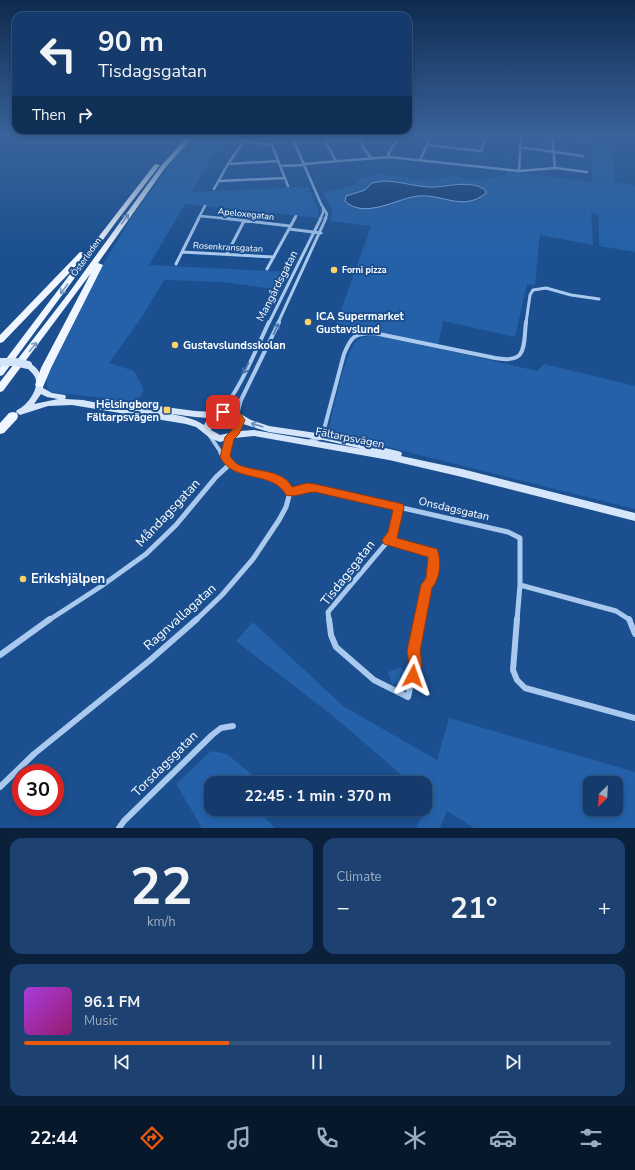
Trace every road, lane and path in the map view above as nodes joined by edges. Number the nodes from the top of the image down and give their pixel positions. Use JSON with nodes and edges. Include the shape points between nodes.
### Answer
{"nodes":[{"id":1,"x":148,"y":176,"type":"edge"},
{"id":2,"x":157,"y":176,"type":"edge"},
{"id":3,"x":222,"y":176,"type":"edge"},
{"id":4,"x":308,"y":176,"type":"edge"},
{"id":5,"x":285,"y":178,"type":"joint"},
{"id":6,"x":219,"y":181,"type":"junction"},
{"id":7,"x":288,"y":186,"type":"dead end"},
{"id":8,"x":214,"y":189,"type":"dead end"},
{"id":9,"x":205,"y":206,"type":"dead end"},
{"id":10,"x":323,"y":207,"type":"junction"},
{"id":11,"x":200,"y":216,"type":"junction"},
{"id":12,"x":296,"y":216,"type":"dead end"},
{"id":13,"x":244,"y":221,"type":"junction"},
{"id":14,"x":108,"y":228,"type":"junction"},
{"id":15,"x":290,"y":228,"type":"junction"},
{"id":16,"x":313,"y":232,"type":"junction"},
{"id":17,"x":320,"y":233,"type":"junction"},
{"id":18,"x":112,"y":238,"type":"junction"},
{"id":19,"x":182,"y":252,"type":"junction"},
{"id":20,"x":227,"y":254,"type":"junction"},
{"id":21,"x":274,"y":257,"type":"junction"},
{"id":22,"x":176,"y":264,"type":"dead end"},
{"id":23,"x":267,"y":269,"type":"dead end"},
{"id":24,"x":599,"y":299,"type":"dead end"},
{"id":25,"x":0,"y":340,"type":"edge"},
{"id":26,"x":0,"y":362,"type":"edge"},
{"id":27,"x":0,"y":373,"type":"edge"},
{"id":28,"x":40,"y":387,"type":"junction"},
{"id":29,"x":0,"y":389,"type":"edge"},
{"id":30,"x":16,"y":414,"type":"junction"},
{"id":31,"x":217,"y":414,"type":"junction"},
{"id":32,"x":238,"y":417,"type":"junction"},
{"id":33,"x":0,"y":422,"type":"edge"},
{"id":34,"x":0,"y":430,"type":"edge"},
{"id":35,"x":208,"y":433,"type":"junction"},
{"id":36,"x":231,"y":436,"type":"junction"},
{"id":37,"x":322,"y":437,"type":"junction"},
{"id":38,"x":302,"y":441,"type":"junction"},
{"id":39,"x":225,"y":457,"type":"junction"},
{"id":40,"x":230,"y":464,"type":"junction"},
{"id":41,"x":462,"y":473,"type":"junction"},
{"id":42,"x":290,"y":492,"type":"junction"},
{"id":43,"x":399,"y":507,"type":"junction"},
{"id":44,"x":635,"y":517,"type":"edge"},
{"id":45,"x":388,"y":540,"type":"junction"},
{"id":46,"x":520,"y":585,"type":"junction"},
{"id":47,"x":635,"y":634,"type":"edge"},
{"id":48,"x":0,"y":655,"type":"edge"},
{"id":49,"x":635,"y":718,"type":"edge"},
{"id":50,"x":233,"y":726,"type":"dead end"},
{"id":51,"x":0,"y":787,"type":"edge"},
{"id":52,"x":119,"y":828,"type":"edge"}],
"edges":[{"from":1,"to":14,"type":"main road","name":"Österleden"},
{"from":18,"to":2,"type":"main road","name":"Österleden","one_way":true},
{"from":3,"to":6,"type":"street"},
{"from":4,"to":10,"type":"street","name":"Mangårdsgatan"},
{"from":5,"to":6,"type":"street"},
{"from":5,"to":7,"type":"street"},
{"from":6,"to":8,"type":"street"},
{"from":9,"to":11,"type":"street","name":"Apeloxegatan"},
{"from":10,"to":16,"type":"street","name":"Mangårdsgatan","via":[[323,213]]},
{"from":10,"to":17,"type":"street","name":"Mangårdsgatan","via":[[327,214]]},
{"from":11,"to":13,"type":"street","name":"Apeloxegatan"},
{"from":11,"to":19,"type":"street","name":"Apeloxegatan"},
{"from":12,"to":15,"type":"street","name":"Rosenkransgatan"},
{"from":13,"to":15,"type":"street","name":"Apeloxegatan"},
{"from":13,"to":20,"type":"street"},
{"from":14,"to":25,"type":"main road"},
{"from":14,"to":27,"type":"main road","name":"Österleden","one_way":true},
{"from":15,"to":16,"type":"street","name":"Apeloxegatan"},
{"from":15,"to":21,"type":"street","name":"Rosenkransgatan"},
{"from":16,"to":17,"type":"street","name":"Apeloxegatan"},
{"from":16,"to":31,"type":"street","name":"Mangårdsgatan","one_way":true,"via":[[228,403]]},
{"from":32,"to":17,"type":"street","name":"Mangårdsgatan","one_way":true,"via":[[241,400]]},
{"from":18,"to":28,"type":"main road","via":[[46,368]]},
{"from":29,"to":18,"type":"main road","name":"Österleden","one_way":true,"via":[[39,340]]},
{"from":19,"to":20,"type":"street","name":"Rosenkransgatan"},
{"from":19,"to":22,"type":"street","name":"Apeloxegatan"},
{"from":20,"to":21,"type":"street","name":"Rosenkransgatan"},
{"from":21,"to":23,"type":"street","name":"Rosenkransgatan"},
{"from":24,"to":37,"type":"street","via":[[546,288],[534,290],[530,295],[522,353],[511,360],[374,334],[364,333],[355,336],[349,343],[340,368]]},
{"from":26,"to":28,"type":"main road","bridge":true,"via":[[28,365],[40,377]]},
{"from":28,"to":30,"type":"main road","via":[[28,405]]},
{"from":28,"to":31,"type":"main road","via":[[44,393],[58,397],[195,414]]},
{"from":30,"to":33,"type":"main road"},
{"from":30,"to":34,"type":"main road"},
{"from":30,"to":35,"type":"main road","via":[[46,402],[70,402],[185,420],[198,425]]},
{"from":31,"to":32,"type":"main road","via":[[229,413]]},
{"from":31,"to":35,"type":"main road","via":[[209,422]]},
{"from":32,"to":36,"type":"main road","via":[[239,426]]},
{"from":37,"to":32,"type":"main road","name":"Fältarpsvägen","one_way":true,"via":[[275,430]]},
{"from":35,"to":36,"type":"main road","via":[[219,438]]},
{"from":35,"to":39,"type":"street"},
{"from":36,"to":38,"type":"main road","name":"Fältarpsvägen","via":[[254,433]]},
{"from":36,"to":39,"type":"street"},
{"from":37,"to":38,"type":"street"},
{"from":37,"to":41,"type":"main road","name":"Fältarpsvägen","via":[[397,454]]},
{"from":38,"to":41,"type":"main road","name":"Fältarpsvägen"},
{"from":39,"to":40,"type":"street"},
{"from":40,"to":42,"type":"street","via":[[239,470],[282,481]]},
{"from":40,"to":48,"type":"street","name":"Måndagsgatan","via":[[176,525],[146,554]]},
{"from":41,"to":44,"type":"main road","name":"Fältarpsvägen"},
{"from":42,"to":43,"type":"street","name":"Onsdagsgatan","via":[[315,488]]},
{"from":42,"to":51,"type":"street","name":"Ragnvallagatan","via":[[286,508],[276,525],[257,553],[221,596],[166,646],[42,747]]},
{"from":43,"to":45,"type":"street","name":"Tisdagsgatan","via":[[393,534]]},
{"from":43,"to":46,"type":"street","name":"Onsdagsgatan","via":[[517,536],[521,542]]},
{"from":45,"to":45,"type":"street","name":"Tisdagsgatan","via":[[328,612],[331,640],[374,680],[408,698],[415,665],[414,651],[427,585],[431,580],[433,553]]},
{"from":46,"to":47,"type":"street","via":[[616,611],[633,622]]},
{"from":46,"to":49,"type":"street","name":"Onsdagsgatan","via":[[513,670],[517,680],[525,688]]},
{"from":50,"to":52,"type":"street","name":"Torsdagsgatan","via":[[221,728],[212,735]]}]}
